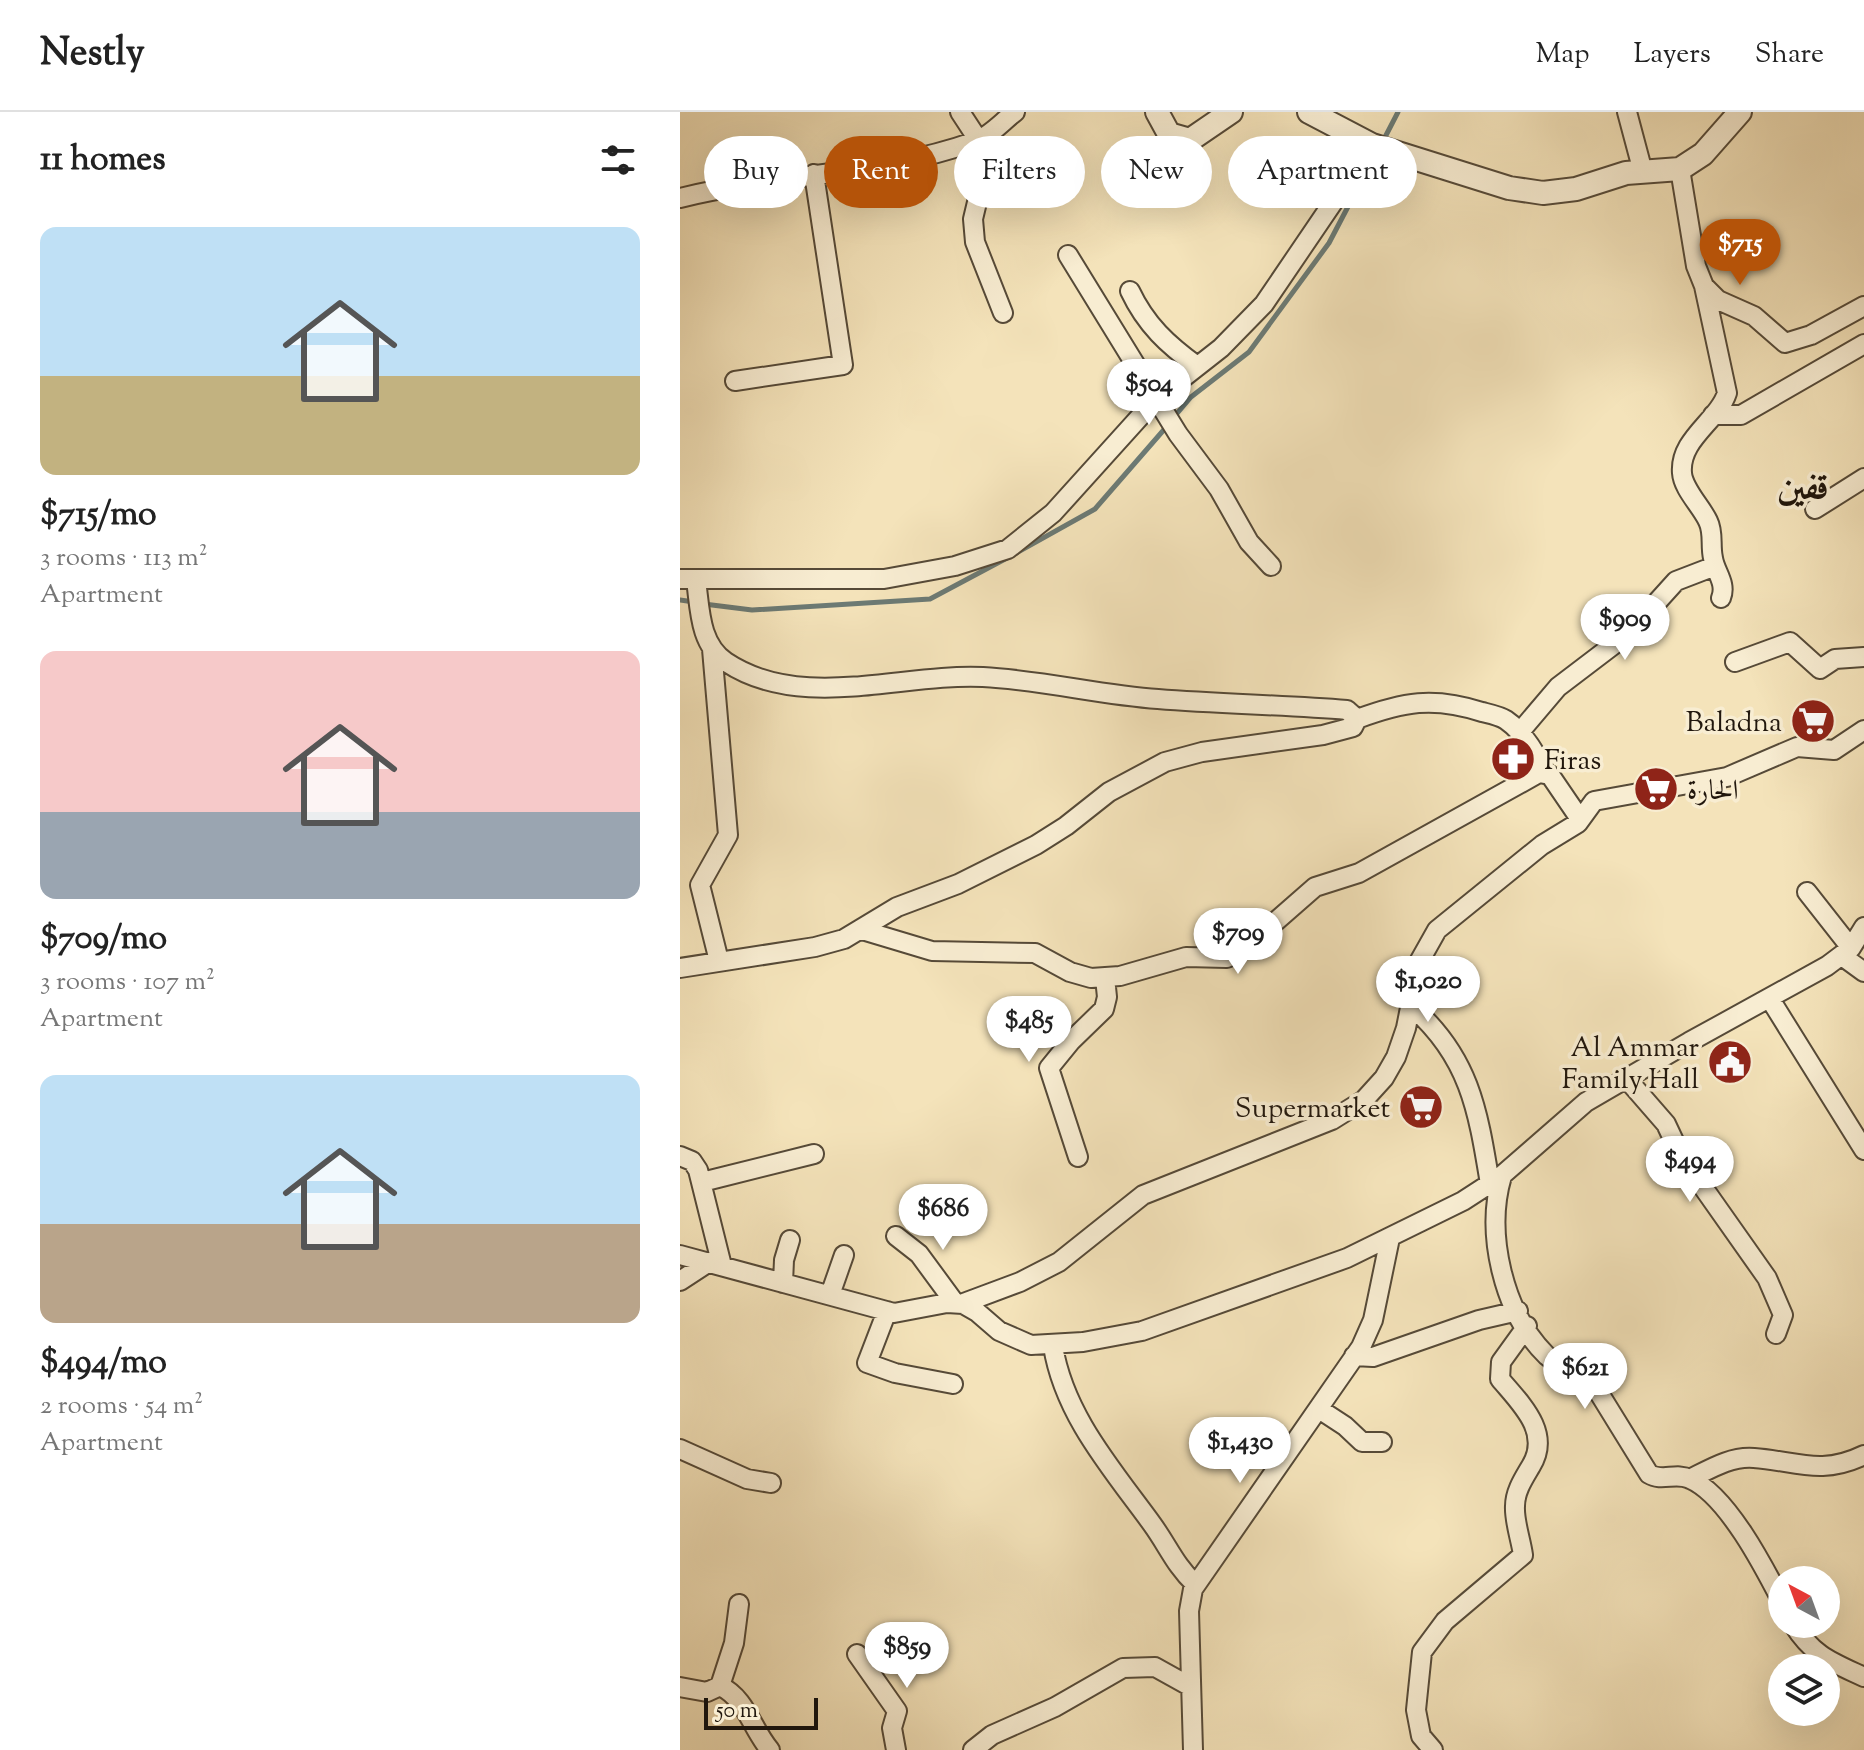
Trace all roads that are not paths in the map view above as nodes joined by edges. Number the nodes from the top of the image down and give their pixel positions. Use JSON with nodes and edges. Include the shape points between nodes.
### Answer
{"nodes":[{"id":1,"x":960,"y":112,"type":"edge"},
{"id":2,"x":1015,"y":112,"type":"edge"},
{"id":3,"x":1157,"y":112,"type":"edge"},
{"id":4,"x":1231,"y":112,"type":"edge"},
{"id":5,"x":1309,"y":112,"type":"edge"},
{"id":6,"x":1627,"y":112,"type":"edge"},
{"id":7,"x":1740,"y":112,"type":"edge"},
{"id":8,"x":976,"y":136,"type":"edge"},
{"id":9,"x":985,"y":136,"type":"edge"},
{"id":10,"x":1356,"y":136,"type":"edge"},
{"id":11,"x":954,"y":147,"type":"edge"},
{"id":12,"x":1417,"y":159,"type":"edge"},
{"id":13,"x":1680,"y":169,"type":"junction"},
{"id":14,"x":1643,"y":172,"type":"junction"},
{"id":15,"x":814,"y":174,"type":"junction"},
{"id":16,"x":680,"y":198,"type":"edge"},
{"id":17,"x":976,"y":208,"type":"edge"},
{"id":18,"x":1334,"y":208,"type":"edge"},
{"id":19,"x":1068,"y":255,"type":"dead end"},
{"id":20,"x":1704,"y":286,"type":"junction"},
{"id":21,"x":1130,"y":291,"type":"dead end"},
{"id":22,"x":1864,"y":306,"type":"edge"},
{"id":23,"x":1003,"y":313,"type":"dead end"},
{"id":24,"x":1864,"y":344,"type":"edge"},
{"id":25,"x":1197,"y":366,"type":"junction"},
{"id":26,"x":735,"y":381,"type":"dead end"},
{"id":27,"x":1156,"y":399,"type":"junction"},
{"id":28,"x":1713,"y":415,"type":"junction"},
{"id":29,"x":1864,"y":478,"type":"edge"},
{"id":30,"x":1815,"y":509,"type":"dead end"},
{"id":31,"x":1271,"y":566,"type":"dead end"},
{"id":32,"x":1715,"y":566,"type":"junction"},
{"id":33,"x":688,"y":579,"type":"edge"},
{"id":34,"x":1721,"y":598,"type":"dead end"},
{"id":35,"x":712,"y":649,"type":"junction"},
{"id":36,"x":1864,"y":657,"type":"edge"},
{"id":37,"x":1735,"y":662,"type":"dead end"},
{"id":38,"x":1357,"y":719,"type":"junction"},
{"id":39,"x":1864,"y":730,"type":"edge"},
{"id":40,"x":1519,"y":733,"type":"junction"},
{"id":41,"x":1546,"y":774,"type":"junction"},
{"id":42,"x":1580,"y":819,"type":"junction"},
{"id":43,"x":1807,"y":892,"type":"dead end"},
{"id":44,"x":1864,"y":927,"type":"edge"},
{"id":45,"x":862,"y":930,"type":"junction"},
{"id":46,"x":1846,"y":952,"type":"junction"},
{"id":47,"x":719,"y":961,"type":"junction"},
{"id":48,"x":680,"y":968,"type":"edge"},
{"id":49,"x":1864,"y":972,"type":"edge"},
{"id":50,"x":1105,"y":978,"type":"junction"},
{"id":51,"x":1770,"y":999,"type":"junction"},
{"id":52,"x":1411,"y":1006,"type":"junction"},
{"id":53,"x":1626,"y":1078,"type":"junction"},
{"id":54,"x":1864,"y":1150,"type":"edge"},
{"id":55,"x":814,"y":1154,"type":"dead end"},
{"id":56,"x":680,"y":1156,"type":"edge"},
{"id":57,"x":1078,"y":1157,"type":"dead end"},
{"id":58,"x":1496,"y":1180,"type":"junction"},
{"id":59,"x":702,"y":1182,"type":"junction"},
{"id":60,"x":896,"y":1236,"type":"dead end"},
{"id":61,"x":1390,"y":1238,"type":"junction"},
{"id":62,"x":790,"y":1240,"type":"dead end"},
{"id":63,"x":680,"y":1255,"type":"edge"},
{"id":64,"x":844,"y":1255,"type":"dead end"},
{"id":65,"x":716,"y":1264,"type":"junction"},
{"id":66,"x":680,"y":1281,"type":"edge"},
{"id":67,"x":783,"y":1283,"type":"junction"},
{"id":68,"x":830,"y":1295,"type":"junction"},
{"id":69,"x":958,"y":1304,"type":"junction"},
{"id":70,"x":887,"y":1311,"type":"junction"},
{"id":71,"x":1522,"y":1318,"type":"junction"},
{"id":72,"x":1776,"y":1334,"type":"dead end"},
{"id":73,"x":1053,"y":1346,"type":"junction"},
{"id":74,"x":1354,"y":1356,"type":"junction"},
{"id":75,"x":953,"y":1384,"type":"dead end"},
{"id":76,"x":1319,"y":1409,"type":"junction"},
{"id":77,"x":1382,"y":1442,"type":"dead end"},
{"id":78,"x":680,"y":1449,"type":"edge"},
{"id":79,"x":1864,"y":1455,"type":"edge"},
{"id":80,"x":1690,"y":1479,"type":"junction"},
{"id":81,"x":771,"y":1483,"type":"dead end"},
{"id":82,"x":1768,"y":1578,"type":"edge"},
{"id":83,"x":1195,"y":1584,"type":"junction"},
{"id":84,"x":739,"y":1604,"type":"dead end"},
{"id":85,"x":1803,"y":1638,"type":"edge"},
{"id":86,"x":857,"y":1654,"type":"dead end"},
{"id":87,"x":1864,"y":1677,"type":"edge"},
{"id":88,"x":720,"y":1686,"type":"junction"},
{"id":89,"x":680,"y":1687,"type":"edge"},
{"id":90,"x":1191,"y":1687,"type":"junction"},
{"id":91,"x":770,"y":1750,"type":"edge"},
{"id":92,"x":896,"y":1750,"type":"edge"},
{"id":93,"x":973,"y":1750,"type":"edge"},
{"id":94,"x":1193,"y":1750,"type":"edge"},
{"id":95,"x":1433,"y":1750,"type":"edge"}],
"edges":[{"from":1,"to":8,"type":"street"},
{"from":2,"to":9,"type":"street"},
{"from":3,"to":4,"type":"street","via":[[1169,134],[1190,140]]},
{"from":5,"to":10,"type":"street"},
{"from":6,"to":14,"type":"street"},
{"from":7,"to":13,"type":"street","via":[[1703,154]]},
{"from":11,"to":15,"type":"street"},
{"from":12,"to":14,"type":"street","via":[[1533,192],[1569,190]]},
{"from":13,"to":14,"type":"street"},
{"from":13,"to":20,"type":"street"},
{"from":15,"to":16,"type":"street"},
{"from":15,"to":26,"type":"street","via":[[843,365]]},
{"from":17,"to":23,"type":"street","via":[[975,242]]},
{"from":18,"to":25,"type":"street","via":[[1264,304]]},
{"from":19,"to":27,"type":"street"},
{"from":20,"to":22,"type":"street","via":[[1718,300],[1754,316],[1785,343]]},
{"from":20,"to":28,"type":"street","via":[[1727,385]]},
{"from":21,"to":25,"type":"street","via":[[1165,342]]},
{"from":24,"to":28,"type":"street","via":[[1741,415]]},
{"from":25,"to":27,"type":"street"},
{"from":27,"to":31,"type":"street","via":[[1249,542]]},
{"from":27,"to":33,"type":"street","via":[[1053,513],[1008,549],[955,566],[884,579]]},
{"from":28,"to":32,"type":"street","via":[[1689,448],[1681,470],[1710,524]]},
{"from":29,"to":30,"type":"street"},
{"from":32,"to":34,"type":"street","via":[[1724,588]]},
{"from":32,"to":40,"type":"street","via":[[1676,581],[1629,633],[1558,687]]},
{"from":33,"to":35,"type":"street"},
{"from":35,"to":38,"type":"street","via":[[741,670],[803,686],[987,677],[1159,700],[1347,710]]},
{"from":35,"to":47,"type":"street","via":[[728,835],[700,885]]},
{"from":36,"to":37,"type":"street","via":[[1835,659],[1820,669],[1790,642]]},
{"from":38,"to":40,"type":"street","via":[[1429,700],[1505,719]]},
{"from":38,"to":45,"type":"street","via":[[1353,727],[1330,733],[1202,752],[1145,771],[1051,837],[958,884],[897,907]]},
{"from":39,"to":42,"type":"street","via":[[1834,750],[1797,747],[1717,780],[1598,799]]},
{"from":40,"to":41,"type":"street"},
{"from":41,"to":42,"type":"street"},
{"from":41,"to":50,"type":"street","via":[[1359,873],[1315,887],[1236,955],[1186,957]]},
{"from":42,"to":52,"type":"street","via":[[1437,930],[1419,962]]},
{"from":43,"to":46,"type":"street"},
{"from":44,"to":46,"type":"street"},
{"from":45,"to":47,"type":"street","via":[[815,947]]},
{"from":45,"to":50,"type":"street","via":[[932,951],[1035,953],[1070,972]]},
{"from":46,"to":49,"type":"street"},
{"from":46,"to":51,"type":"street"},
{"from":47,"to":48,"type":"street"},
{"from":50,"to":57,"type":"street","via":[[1104,1009],[1049,1068]]},
{"from":51,"to":53,"type":"street"},
{"from":51,"to":54,"type":"street"},
{"from":52,"to":58,"type":"street","via":[[1448,1045],[1467,1078]]},
{"from":52,"to":69,"type":"street","via":[[1391,1065],[1352,1109],[1143,1195],[1059,1262]]},
{"from":53,"to":58,"type":"street","via":[[1565,1118]]},
{"from":53,"to":72,"type":"street","via":[[1666,1124],[1681,1156],[1767,1278],[1783,1315]]},
{"from":55,"to":59,"type":"street"},
{"from":56,"to":59,"type":"street","via":[[694,1164]]},
{"from":58,"to":61,"type":"street"},
{"from":58,"to":71,"type":"street","via":[[1496,1249]]},
{"from":59,"to":65,"type":"street"},
{"from":60,"to":69,"type":"street","via":[[919,1254]]},
{"from":61,"to":73,"type":"street","via":[[1171,1322]]},
{"from":61,"to":74,"type":"street","via":[[1372,1323]]},
{"from":62,"to":67,"type":"street"},
{"from":63,"to":65,"type":"street"},
{"from":64,"to":68,"type":"street"},
{"from":65,"to":66,"type":"street"},
{"from":65,"to":67,"type":"street"},
{"from":67,"to":68,"type":"street"},
{"from":68,"to":70,"type":"street"},
{"from":69,"to":70,"type":"street"},
{"from":69,"to":73,"type":"street","via":[[1009,1337]]},
{"from":70,"to":75,"type":"street","via":[[867,1363]]},
{"from":71,"to":74,"type":"street","via":[[1479,1320],[1373,1357]]},
{"from":71,"to":80,"type":"street","via":[[1548,1356],[1591,1380],[1646,1472],[1660,1479]]},
{"from":71,"to":95,"type":"street","via":[[1501,1362],[1500,1379],[1527,1410],[1539,1441],[1515,1507],[1523,1555],[1445,1621],[1422,1652],[1416,1710],[1421,1736]]},
{"from":73,"to":83,"type":"street","via":[[1063,1390],[1088,1435],[1177,1567]]},
{"from":74,"to":76,"type":"street"},
{"from":76,"to":77,"type":"street","via":[[1362,1442]]},
{"from":76,"to":83,"type":"street"},
{"from":78,"to":81,"type":"street","via":[[747,1479]]},
{"from":79,"to":80,"type":"street","via":[[1811,1468],[1753,1458],[1726,1461]]},
{"from":80,"to":82,"type":"street","via":[[1735,1521]]},
{"from":83,"to":90,"type":"street","via":[[1189,1611]]},
{"from":84,"to":88,"type":"street"},
{"from":85,"to":87,"type":"street","via":[[1822,1658]]},
{"from":86,"to":92,"type":"street","via":[[897,1711],[892,1728]]},
{"from":88,"to":89,"type":"street","via":[[707,1692]]},
{"from":88,"to":91,"type":"street","via":[[740,1698]]},
{"from":90,"to":93,"type":"street","via":[[1155,1667],[1123,1668],[992,1735]]},
{"from":90,"to":94,"type":"street"}]}
